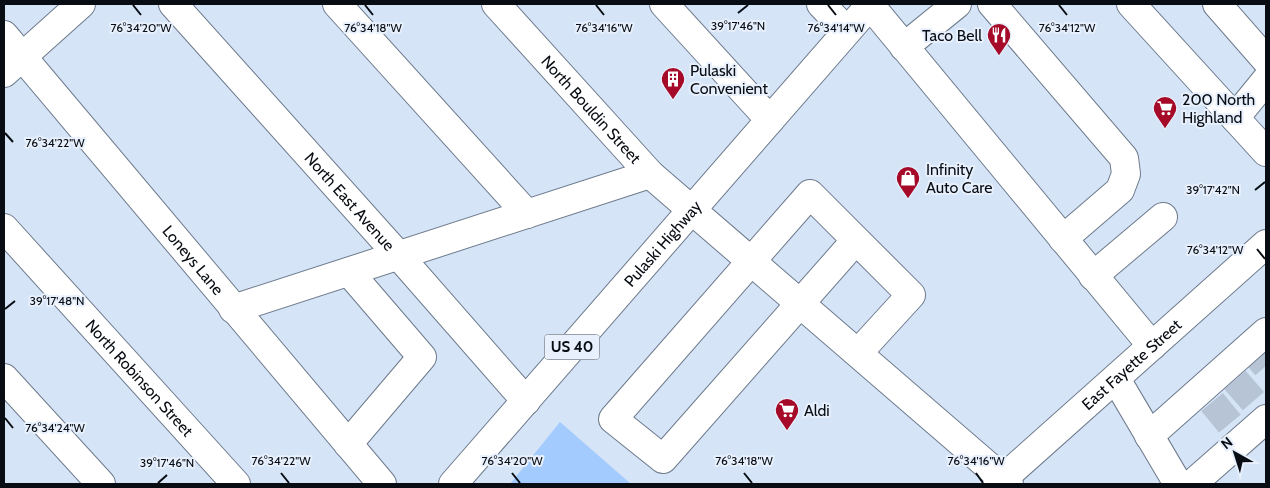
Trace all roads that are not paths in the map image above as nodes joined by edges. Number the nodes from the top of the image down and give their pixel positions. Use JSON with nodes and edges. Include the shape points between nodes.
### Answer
{"nodes":[{"id":1,"x":81,"y":4,"type":"edge"},
{"id":2,"x":173,"y":4,"type":"edge"},
{"id":3,"x":337,"y":4,"type":"edge"},
{"id":4,"x":496,"y":4,"type":"edge"},
{"id":5,"x":664,"y":4,"type":"edge"},
{"id":6,"x":822,"y":4,"type":"edge"},
{"id":7,"x":870,"y":4,"type":"edge"},
{"id":8,"x":957,"y":4,"type":"edge"},
{"id":9,"x":992,"y":4,"type":"edge"},
{"id":10,"x":1132,"y":4,"type":"edge"},
{"id":11,"x":1217,"y":4,"type":"edge"},
{"id":12,"x":847,"y":31,"type":"junction"},
{"id":13,"x":4,"y":35,"type":"edge"},
{"id":14,"x":904,"y":47,"type":"junction"},
{"id":15,"x":1266,"y":60,"type":"edge"},
{"id":16,"x":13,"y":65,"type":"edge"},
{"id":17,"x":1266,"y":80,"type":"edge"},
{"id":18,"x":1235,"y":118,"type":"junction"},
{"id":19,"x":770,"y":120,"type":"junction"},
{"id":20,"x":1266,"y":152,"type":"edge"},
{"id":21,"x":650,"y":174,"type":"junction"},
{"id":22,"x":692,"y":210,"type":"junction"},
{"id":23,"x":527,"y":214,"type":"junction"},
{"id":24,"x":1163,"y":217,"type":"dead end"},
{"id":25,"x":4,"y":228,"type":"edge"},
{"id":26,"x":1063,"y":239,"type":"junction"},
{"id":27,"x":856,"y":240,"type":"junction"},
{"id":28,"x":1266,"y":244,"type":"edge"},
{"id":29,"x":399,"y":256,"type":"junction"},
{"id":30,"x":751,"y":261,"type":"junction"},
{"id":31,"x":349,"y":272,"type":"junction"},
{"id":32,"x":1093,"y":276,"type":"junction"},
{"id":33,"x":801,"y":304,"type":"junction"},
{"id":34,"x":233,"y":309,"type":"junction"},
{"id":35,"x":1152,"y":346,"type":"junction"},
{"id":36,"x":1258,"y":346,"type":"edge"},
{"id":37,"x":858,"y":353,"type":"junction"},
{"id":38,"x":4,"y":378,"type":"edge"},
{"id":39,"x":1116,"y":379,"type":"junction"},
{"id":40,"x":526,"y":401,"type":"junction"},
{"id":41,"x":1263,"y":412,"type":"edge"},
{"id":42,"x":1149,"y":436,"type":"junction"},
{"id":43,"x":348,"y":444,"type":"junction"},
{"id":44,"x":1003,"y":482,"type":"edge"},
{"id":45,"x":100,"y":484,"type":"edge"},
{"id":46,"x":236,"y":484,"type":"edge"},
{"id":47,"x":382,"y":484,"type":"edge"},
{"id":48,"x":453,"y":484,"type":"edge"},
{"id":49,"x":1178,"y":484,"type":"edge"},
{"id":50,"x":1192,"y":484,"type":"edge"}],
"edges":[{"from":1,"to":16,"type":"street"},
{"from":2,"to":29,"type":"street","name":"North East Avenue"},
{"from":3,"to":23,"type":"street"},
{"from":4,"to":21,"type":"street","name":"North Bouldin Street"},
{"from":5,"to":19,"type":"street"},
{"from":6,"to":12,"type":"street"},
{"from":7,"to":12,"type":"street","name":"Pulaski Highway","number":"US 40"},
{"from":7,"to":14,"type":"street"},
{"from":8,"to":14,"type":"street"},
{"from":9,"to":26,"type":"street","via":[[1124,158],[1126,174],[1120,190]]},
{"from":10,"to":18,"type":"street"},
{"from":11,"to":15,"type":"street"},
{"from":12,"to":19,"type":"street","name":"Pulaski Highway","number":"US 40"},
{"from":13,"to":16,"type":"street","name":"Loneys Lane"},
{"from":14,"to":26,"type":"street"},
{"from":16,"to":34,"type":"street","name":"Loneys Lane"},
{"from":17,"to":18,"type":"street"},
{"from":18,"to":20,"type":"street"},
{"from":19,"to":22,"type":"street","name":"Pulaski Highway","number":"US 40"},
{"from":21,"to":22,"type":"street","name":"North Bouldin Street"},
{"from":21,"to":23,"type":"street"},
{"from":22,"to":30,"type":"street","name":"North Bouldin Street"},
{"from":22,"to":40,"type":"street","name":"Pulaski Highway","number":"US 40"},
{"from":23,"to":29,"type":"street"},
{"from":24,"to":32,"type":"street"},
{"from":25,"to":46,"type":"street","name":"North Robinson Street"},
{"from":26,"to":32,"type":"street"},
{"from":27,"to":30,"type":"street","via":[[810,194]]},
{"from":27,"to":33,"type":"street"},
{"from":27,"to":37,"type":"street","via":[[911,295]]},
{"from":28,"to":35,"type":"street","name":"East Fayette Street"},
{"from":29,"to":31,"type":"street"},
{"from":29,"to":40,"type":"street","name":"North East Avenue"},
{"from":30,"to":33,"type":"street","name":"North Bouldin Street"},
{"from":30,"to":33,"type":"street","via":[[613,418],[663,459]]},
{"from":31,"to":34,"type":"street"},
{"from":31,"to":43,"type":"street","via":[[422,357]]},
{"from":32,"to":35,"type":"street"},
{"from":33,"to":37,"type":"street","name":"North Bouldin Street"},
{"from":34,"to":43,"type":"street","name":"Loneys Lane"},
{"from":35,"to":39,"type":"street","name":"East Fayette Street"},
{"from":36,"to":42,"type":"street","via":[[1207,396]]},
{"from":37,"to":44,"type":"street","name":"North Bouldin Street"},
{"from":38,"to":45,"type":"street"},
{"from":39,"to":42,"type":"street"},
{"from":39,"to":44,"type":"street","name":"East Fayette Street"},
{"from":40,"to":48,"type":"street","name":"Pulaski Highway","number":"US 40"},
{"from":41,"to":50,"type":"street","via":[[1237,432]]},
{"from":42,"to":49,"type":"street"},
{"from":43,"to":47,"type":"street","name":"Loneys Lane"}]}
